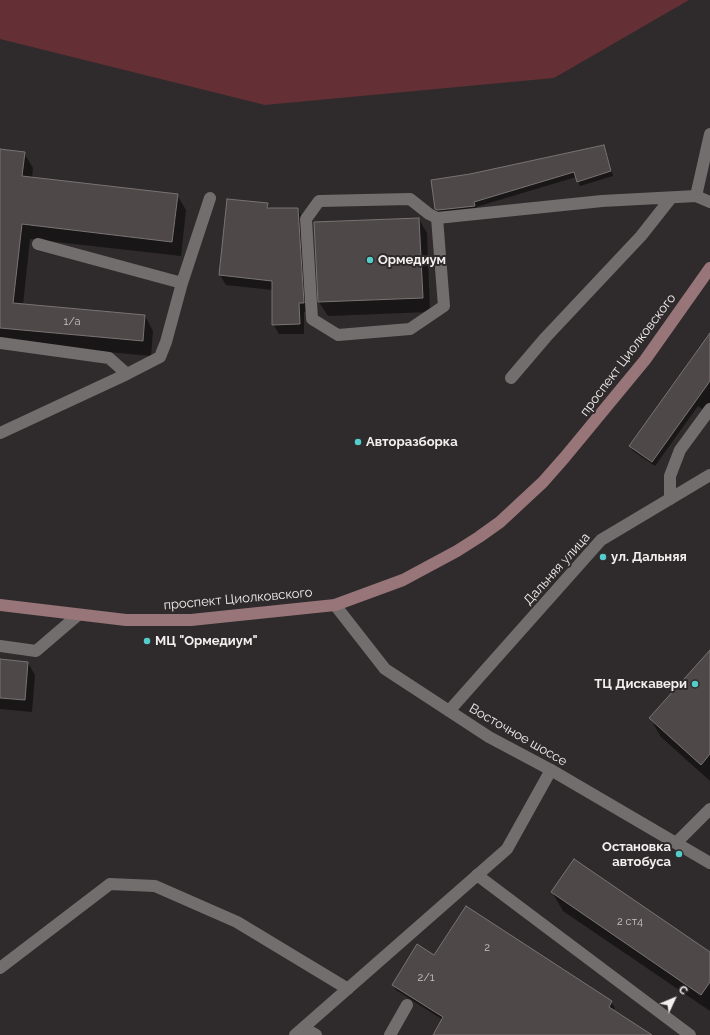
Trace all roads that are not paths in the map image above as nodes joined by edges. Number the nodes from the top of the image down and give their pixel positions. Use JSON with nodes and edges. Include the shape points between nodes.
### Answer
{"nodes":[{"id":1,"x":710,"y":134,"type":"edge"},
{"id":2,"x":696,"y":196,"type":"junction"},
{"id":3,"x":210,"y":198,"type":"dead end"},
{"id":4,"x":671,"y":198,"type":"junction"},
{"id":5,"x":710,"y":202,"type":"edge"},
{"id":6,"x":437,"y":218,"type":"junction"},
{"id":7,"x":38,"y":244,"type":"dead end"},
{"id":8,"x":710,"y":268,"type":"edge"},
{"id":9,"x":182,"y":283,"type":"junction"},
{"id":10,"x":0,"y":343,"type":"edge"},
{"id":11,"x":127,"y":374,"type":"junction"},
{"id":12,"x":511,"y":378,"type":"dead end"},
{"id":13,"x":710,"y":409,"type":"edge"},
{"id":14,"x":0,"y":433,"type":"edge"},
{"id":15,"x":710,"y":475,"type":"edge"},
{"id":16,"x":670,"y":500,"type":"junction"},
{"id":17,"x":0,"y":605,"type":"edge"},
{"id":18,"x":335,"y":605,"type":"junction"},
{"id":19,"x":78,"y":615,"type":"junction"},
{"id":20,"x":0,"y":646,"type":"edge"},
{"id":21,"x":449,"y":711,"type":"junction"},
{"id":22,"x":551,"y":770,"type":"junction"},
{"id":23,"x":710,"y":809,"type":"edge"},
{"id":24,"x":676,"y":843,"type":"junction"},
{"id":25,"x":710,"y":863,"type":"edge"},
{"id":26,"x":477,"y":875,"type":"junction"},
{"id":27,"x":0,"y":968,"type":"edge"},
{"id":28,"x":348,"y":989,"type":"junction"},
{"id":29,"x":408,"y":1005,"type":"dead end"},
{"id":30,"x":300,"y":1031,"type":"edge"},
{"id":31,"x":316,"y":1035,"type":"edge"},
{"id":32,"x":390,"y":1035,"type":"edge"},
{"id":33,"x":690,"y":1035,"type":"edge"}],
"edges":[{"from":1,"to":2,"type":"street"},
{"from":2,"to":4,"type":"street"},
{"from":2,"to":5,"type":"street"},
{"from":3,"to":9,"type":"street"},
{"from":4,"to":6,"type":"street","via":[[602,201]]},
{"from":4,"to":12,"type":"street","via":[[641,236]]},
{"from":6,"to":6,"type":"street","via":[[410,199],[319,201],[306,219],[312,319],[338,335],[410,330],[444,306]]},
{"from":7,"to":9,"type":"street"},
{"from":8,"to":18,"type":"main road","name":"проспект Циолковского","via":[[645,360],[565,457],[543,482],[500,522],[457,551],[403,580]]},
{"from":9,"to":11,"type":"street","via":[[160,357]]},
{"from":10,"to":11,"type":"street","via":[[108,358]]},
{"from":11,"to":14,"type":"street"},
{"from":13,"to":16,"type":"street","via":[[680,450],[670,476]]},
{"from":15,"to":16,"type":"street","name":"Дальняя улица"},
{"from":16,"to":21,"type":"street","name":"Дальняя улица","via":[[601,540]]},
{"from":17,"to":19,"type":"main road","name":"проспект Циолковского"},
{"from":18,"to":19,"type":"main road","name":"проспект Циолковского","via":[[191,620],[126,620]]},
{"from":18,"to":21,"type":"street","name":"Восточное шоссе","via":[[385,669]]},
{"from":19,"to":20,"type":"street","via":[[36,651]]},
{"from":21,"to":22,"type":"street","name":"Восточное шоссе","via":[[489,737]]},
{"from":22,"to":24,"type":"street","name":"Восточное шоссе"},
{"from":22,"to":26,"type":"street","via":[[507,849]]},
{"from":23,"to":24,"type":"street"},
{"from":24,"to":25,"type":"street","name":"Восточное шоссе"},
{"from":26,"to":28,"type":"street"},
{"from":26,"to":33,"type":"street"},
{"from":27,"to":28,"type":"street","via":[[110,884],[155,886],[237,922]]},
{"from":28,"to":30,"type":"street"},
{"from":29,"to":32,"type":"street"},
{"from":30,"to":31,"type":"street"}]}
